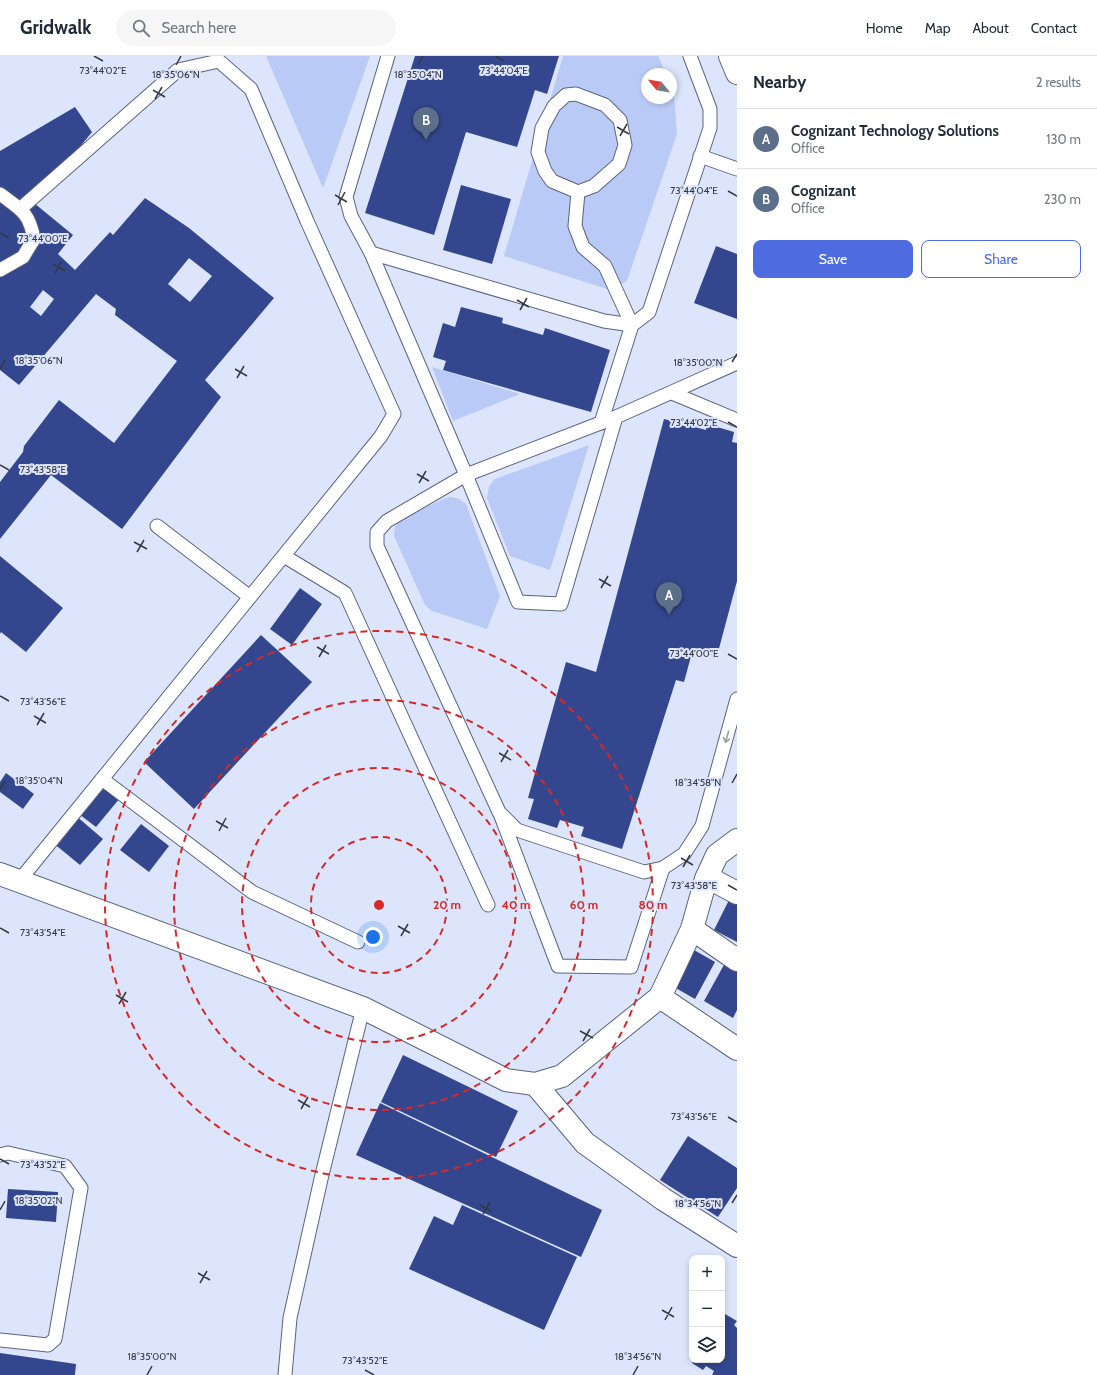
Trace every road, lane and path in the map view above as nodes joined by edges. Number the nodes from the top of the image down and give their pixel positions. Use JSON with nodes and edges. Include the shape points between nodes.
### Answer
{"nodes":[{"id":1,"x":388,"y":56,"type":"edge"},
{"id":2,"x":690,"y":56,"type":"edge"},
{"id":3,"x":730,"y":56,"type":"edge"},
{"id":4,"x":737,"y":73,"type":"edge"},
{"id":5,"x":700,"y":156,"type":"junction"},
{"id":6,"x":737,"y":169,"type":"edge"},
{"id":7,"x":578,"y":192,"type":"junction"},
{"id":8,"x":0,"y":194,"type":"edge"},
{"id":9,"x":20,"y":209,"type":"junction"},
{"id":10,"x":371,"y":253,"type":"junction"},
{"id":11,"x":0,"y":270,"type":"edge"},
{"id":12,"x":632,"y":325,"type":"junction"},
{"id":13,"x":737,"y":363,"type":"edge"},
{"id":14,"x":672,"y":393,"type":"junction"},
{"id":15,"x":616,"y":417,"type":"junction"},
{"id":16,"x":737,"y":420,"type":"edge"},
{"id":17,"x":601,"y":423,"type":"junction"},
{"id":18,"x":466,"y":475,"type":"junction"},
{"id":19,"x":157,"y":526,"type":"dead end"},
{"id":20,"x":284,"y":556,"type":"junction"},
{"id":21,"x":250,"y":597,"type":"junction"},
{"id":22,"x":737,"y":699,"type":"edge"},
{"id":23,"x":102,"y":779,"type":"junction"},
{"id":24,"x":499,"y":812,"type":"junction"},
{"id":25,"x":737,"y":840,"type":"edge"},
{"id":26,"x":663,"y":868,"type":"junction"},
{"id":27,"x":707,"y":877,"type":"junction"},
{"id":28,"x":10,"y":878,"type":"edge"},
{"id":29,"x":737,"y":893,"type":"edge"},
{"id":30,"x":488,"y":905,"type":"dead end"},
{"id":31,"x":692,"y":929,"type":"junction"},
{"id":32,"x":358,"y":942,"type":"dead end"},
{"id":33,"x":737,"y":960,"type":"edge"},
{"id":34,"x":660,"y":997,"type":"junction"},
{"id":35,"x":363,"y":1008,"type":"junction"},
{"id":36,"x":737,"y":1049,"type":"edge"},
{"id":37,"x":535,"y":1084,"type":"junction"},
{"id":38,"x":0,"y":1155,"type":"edge"},
{"id":39,"x":737,"y":1246,"type":"edge"},
{"id":40,"x":0,"y":1340,"type":"edge"},
{"id":41,"x":285,"y":1375,"type":"edge"}],
"edges":[{"from":1,"to":10,"type":"lane","via":[[346,197],[351,216]]},
{"from":2,"to":5,"type":"lane","via":[[710,109],[710,128]]},
{"from":3,"to":4,"type":"street"},
{"from":5,"to":6,"type":"lane"},
{"from":5,"to":12,"type":"lane","via":[[649,312]]},
{"from":7,"to":7,"type":"lane","via":[[594,186],[619,164],[625,145],[620,120],[605,105],[576,94],[566,95],[554,106],[542,128],[538,152],[545,171],[552,180]]},
{"from":7,"to":12,"type":"lane","via":[[575,226],[583,247],[605,266]]},
{"from":8,"to":9,"type":"lane"},
{"from":9,"to":11,"type":"lane","via":[[30,221],[34,239],[23,258]]},
{"from":9,"to":20,"type":"lane","via":[[178,70],[219,61],[250,89],[394,414],[381,436]]},
{"from":10,"to":12,"type":"lane","via":[[604,321]]},
{"from":10,"to":18,"type":"lane"},
{"from":12,"to":17,"type":"lane"},
{"from":13,"to":14,"type":"lane"},
{"from":14,"to":15,"type":"lane"},
{"from":14,"to":16,"type":"lane"},
{"from":15,"to":17,"type":"lane"},
{"from":15,"to":18,"type":"lane","via":[[561,604],[518,602]]},
{"from":17,"to":18,"type":"lane"},
{"from":18,"to":24,"type":"lane","via":[[387,521],[377,532],[377,546]]},
{"from":19,"to":21,"type":"lane"},
{"from":20,"to":21,"type":"lane"},
{"from":20,"to":30,"type":"lane","via":[[345,593]]},
{"from":21,"to":23,"type":"lane"},
{"from":22,"to":26,"type":"lane","one_way":true,"via":[[702,826],[684,854]]},
{"from":23,"to":28,"type":"lane"},
{"from":23,"to":32,"type":"lane","via":[[252,892]]},
{"from":24,"to":26,"type":"lane","via":[[517,830],[644,872]]},
{"from":24,"to":26,"type":"lane","via":[[558,966],[631,967]]},
{"from":25,"to":27,"type":"street","via":[[717,855]]},
{"from":27,"to":29,"type":"street"},
{"from":27,"to":31,"type":"street"},
{"from":28,"to":35,"type":"street"},
{"from":31,"to":33,"type":"street"},
{"from":31,"to":34,"type":"street"},
{"from":34,"to":36,"type":"street"},
{"from":34,"to":37,"type":"street","via":[[562,1076]]},
{"from":35,"to":37,"type":"street","via":[[506,1080]]},
{"from":35,"to":41,"type":"lane","via":[[290,1318]]},
{"from":37,"to":39,"type":"street","via":[[585,1144],[663,1199]]},
{"from":38,"to":40,"type":"lane","via":[[8,1153],[65,1166],[81,1188],[55,1339],[48,1345]]}]}
